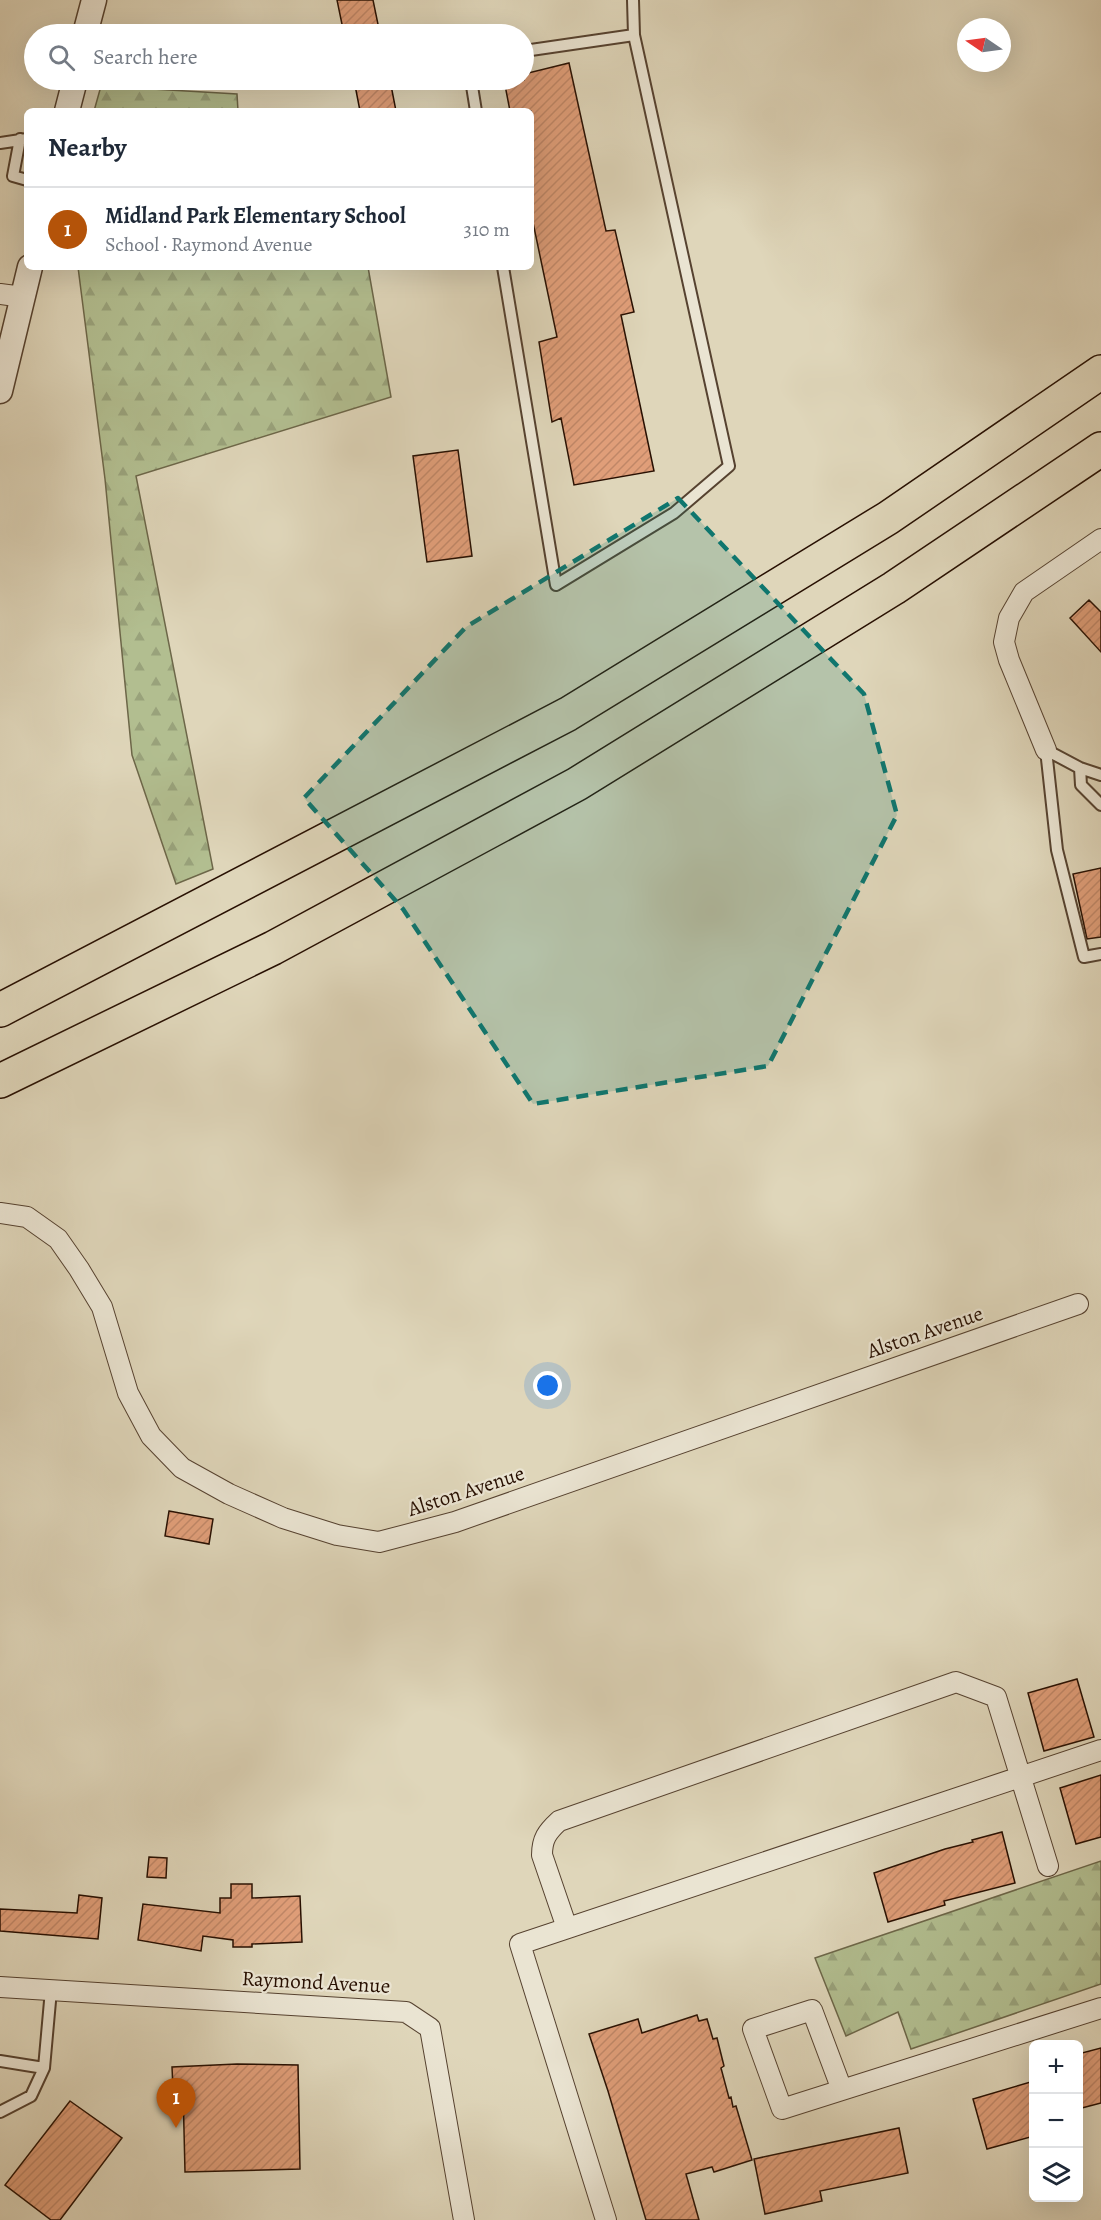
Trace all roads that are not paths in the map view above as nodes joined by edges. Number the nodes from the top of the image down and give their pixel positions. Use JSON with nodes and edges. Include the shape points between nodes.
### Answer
{"nodes":[{"id":1,"x":94,"y":0,"type":"edge"},
{"id":2,"x":633,"y":0,"type":"edge"},
{"id":3,"x":88,"y":24,"type":"edge"},
{"id":4,"x":634,"y":35,"type":"junction"},
{"id":5,"x":534,"y":50,"type":"edge"},
{"id":6,"x":72,"y":90,"type":"edge"},
{"id":7,"x":473,"y":90,"type":"edge"},
{"id":8,"x":68,"y":108,"type":"edge"},
{"id":9,"x":476,"y":108,"type":"edge"},
{"id":10,"x":24,"y":139,"type":"edge"},
{"id":11,"x":0,"y":143,"type":"edge"},
{"id":12,"x":24,"y":179,"type":"edge"},
{"id":13,"x":28,"y":270,"type":"edge"},
{"id":14,"x":503,"y":270,"type":"edge"},
{"id":15,"x":11,"y":296,"type":"edge"},
{"id":16,"x":1101,"y":372,"type":"edge"},
{"id":17,"x":0,"y":391,"type":"edge"},
{"id":18,"x":1101,"y":449,"type":"edge"},
{"id":19,"x":1101,"y":539,"type":"edge"},
{"id":20,"x":1046,"y":750,"type":"junction"},
{"id":21,"x":1080,"y":768,"type":"junction"},
{"id":22,"x":1101,"y":775,"type":"edge"},
{"id":23,"x":1101,"y":805,"type":"edge"},
{"id":24,"x":1101,"y":954,"type":"edge"},
{"id":25,"x":0,"y":1010,"type":"edge"},
{"id":26,"x":0,"y":1081,"type":"edge"},
{"id":27,"x":0,"y":1213,"type":"edge"},
{"id":28,"x":1078,"y":1304,"type":"dead end"},
{"id":29,"x":1101,"y":1750,"type":"edge"},
{"id":30,"x":1022,"y":1777,"type":"junction"},
{"id":31,"x":1048,"y":1866,"type":"dead end"},
{"id":32,"x":567,"y":1928,"type":"junction"},
{"id":33,"x":0,"y":1988,"type":"edge"},
{"id":34,"x":51,"y":1990,"type":"junction"},
{"id":35,"x":1101,"y":2008,"type":"edge"},
{"id":36,"x":0,"y":2061,"type":"edge"},
{"id":37,"x":44,"y":2067,"type":"junction"},
{"id":38,"x":842,"y":2090,"type":"junction"},
{"id":39,"x":0,"y":2112,"type":"edge"},
{"id":40,"x":464,"y":2220,"type":"edge"},
{"id":41,"x":606,"y":2220,"type":"edge"}],
"edges":[{"from":1,"to":3,"type":"street"},
{"from":2,"to":4,"type":"lane"},
{"from":4,"to":5,"type":"lane"},
{"from":4,"to":14,"type":"lane","via":[[729,466],[674,513],[556,585]]},
{"from":6,"to":8,"type":"street"},
{"from":7,"to":9,"type":"lane"},
{"from":10,"to":11,"type":"lane"},
{"from":10,"to":12,"type":"lane","via":[[13,176]]},
{"from":13,"to":15,"type":"street"},
{"from":15,"to":17,"type":"street"},
{"from":16,"to":25,"type":"highway","via":[[888,518],[568,714]]},
{"from":18,"to":26,"type":"highway","via":[[894,588],[577,784],[273,948]]},
{"from":19,"to":20,"type":"street","via":[[1024,592],[1007,624],[1004,642],[1009,660]]},
{"from":20,"to":21,"type":"lane"},
{"from":20,"to":24,"type":"lane","via":[[1057,850],[1084,957]]},
{"from":21,"to":22,"type":"lane"},
{"from":21,"to":23,"type":"lane","via":[[1081,785]]},
{"from":27,"to":28,"type":"street","name":"Alston Avenue","via":[[27,1217],[58,1239],[102,1307],[128,1393],[152,1436],[182,1468],[283,1518],[337,1535],[379,1542],[455,1522]]},
{"from":29,"to":30,"type":"street"},
{"from":30,"to":31,"type":"street"},
{"from":30,"to":32,"type":"street"},
{"from":30,"to":32,"type":"street","via":[[996,1697],[957,1682],[559,1821],[547,1832],[542,1855]]},
{"from":32,"to":41,"type":"street","via":[[520,1944]]},
{"from":33,"to":34,"type":"street","name":"Raymond Avenue"},
{"from":34,"to":37,"type":"lane"},
{"from":34,"to":40,"type":"street","name":"Raymond Avenue","via":[[406,2012],[430,2028]]},
{"from":35,"to":38,"type":"street"},
{"from":36,"to":37,"type":"lane"},
{"from":37,"to":39,"type":"lane","via":[[31,2096]]},
{"from":38,"to":38,"type":"street","via":[[782,2109],[753,2029],[812,2010]]}]}
